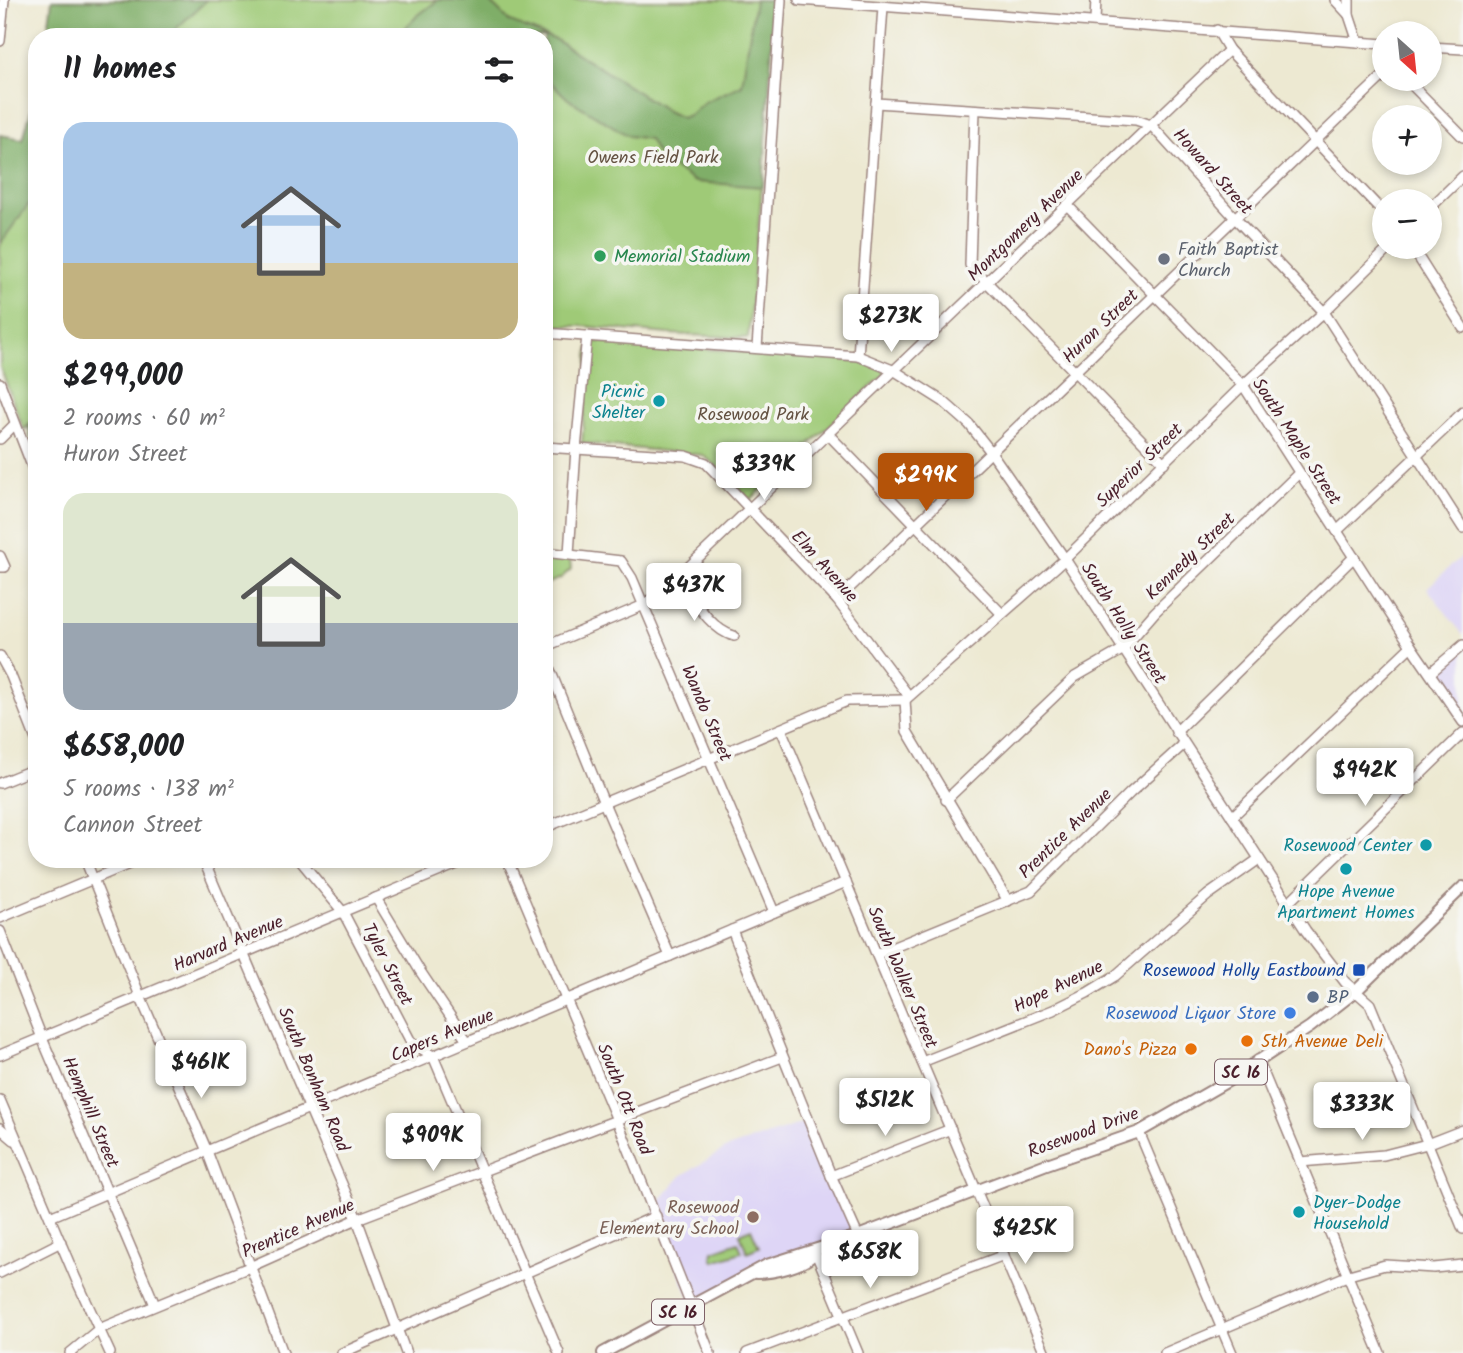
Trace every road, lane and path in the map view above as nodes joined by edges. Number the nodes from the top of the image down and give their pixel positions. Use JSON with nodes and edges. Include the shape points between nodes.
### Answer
{"nodes":[{"id":1,"x":4,"y":0,"type":"edge"},
{"id":2,"x":781,"y":0,"type":"edge"},
{"id":3,"x":799,"y":0,"type":"edge"},
{"id":4,"x":1096,"y":0,"type":"edge"},
{"id":5,"x":1335,"y":0,"type":"edge"},
{"id":6,"x":1349,"y":0,"type":"edge"},
{"id":7,"x":883,"y":6,"type":"junction"},
{"id":8,"x":1349,"y":15,"type":"junction"},
{"id":9,"x":1095,"y":21,"type":"junction"},
{"id":10,"x":1,"y":25,"type":"edge"},
{"id":11,"x":1217,"y":30,"type":"junction"},
{"id":12,"x":0,"y":41,"type":"edge"},
{"id":13,"x":1359,"y":42,"type":"junction"},
{"id":14,"x":1372,"y":43,"type":"edge"},
{"id":15,"x":1442,"y":48,"type":"edge"},
{"id":16,"x":1463,"y":49,"type":"edge"},
{"id":17,"x":1229,"y":50,"type":"junction"},
{"id":18,"x":1372,"y":86,"type":"edge"},
{"id":19,"x":1418,"y":91,"type":"edge"},
{"id":20,"x":876,"y":103,"type":"junction"},
{"id":21,"x":975,"y":110,"type":"junction"},
{"id":22,"x":1151,"y":125,"type":"junction"},
{"id":23,"x":1463,"y":137,"type":"edge"},
{"id":24,"x":1315,"y":141,"type":"junction"},
{"id":25,"x":1463,"y":176,"type":"edge"},
{"id":26,"x":1442,"y":196,"type":"edge"},
{"id":27,"x":1372,"y":200,"type":"edge"},
{"id":28,"x":1068,"y":206,"type":"junction"},
{"id":29,"x":1235,"y":218,"type":"junction"},
{"id":30,"x":1378,"y":259,"type":"edge"},
{"id":31,"x":1420,"y":259,"type":"edge"},
{"id":32,"x":988,"y":283,"type":"junction"},
{"id":33,"x":1155,"y":295,"type":"junction"},
{"id":34,"x":1324,"y":312,"type":"junction"},
{"id":35,"x":1463,"y":328,"type":"edge"},
{"id":36,"x":553,"y":333,"type":"edge"},
{"id":37,"x":587,"y":336,"type":"junction"},
{"id":38,"x":757,"y":348,"type":"junction"},
{"id":39,"x":858,"y":356,"type":"junction"},
{"id":40,"x":895,"y":371,"type":"junction"},
{"id":41,"x":1075,"y":371,"type":"junction"},
{"id":42,"x":0,"y":383,"type":"edge"},
{"id":43,"x":1243,"y":385,"type":"junction"},
{"id":44,"x":1463,"y":412,"type":"edge"},
{"id":45,"x":15,"y":424,"type":"junction"},
{"id":46,"x":829,"y":435,"type":"junction"},
{"id":47,"x":0,"y":439,"type":"edge"},
{"id":48,"x":553,"y":448,"type":"edge"},
{"id":49,"x":576,"y":449,"type":"junction"},
{"id":50,"x":991,"y":452,"type":"junction"},
{"id":51,"x":1416,"y":455,"type":"junction"},
{"id":52,"x":28,"y":456,"type":"edge"},
{"id":53,"x":1164,"y":463,"type":"junction"},
{"id":54,"x":1299,"y":473,"type":"junction"},
{"id":55,"x":749,"y":508,"type":"junction"},
{"id":56,"x":916,"y":524,"type":"junction"},
{"id":57,"x":1463,"y":528,"type":"edge"},
{"id":58,"x":1337,"y":531,"type":"junction"},
{"id":59,"x":553,"y":553,"type":"edge"},
{"id":60,"x":569,"y":554,"type":"junction"},
{"id":61,"x":0,"y":556,"type":"edge"},
{"id":62,"x":1354,"y":557,"type":"junction"},
{"id":63,"x":1065,"y":559,"type":"junction"},
{"id":64,"x":2,"y":567,"type":"edge"},
{"id":65,"x":678,"y":577,"type":"junction"},
{"id":66,"x":837,"y":600,"type":"junction"},
{"id":67,"x":644,"y":606,"type":"junction"},
{"id":68,"x":1002,"y":614,"type":"junction"},
{"id":69,"x":734,"y":636,"type":"dead end"},
{"id":70,"x":553,"y":643,"type":"edge"},
{"id":71,"x":1463,"y":645,"type":"edge"},
{"id":72,"x":1411,"y":646,"type":"junction"},
{"id":73,"x":1122,"y":650,"type":"junction"},
{"id":74,"x":0,"y":656,"type":"edge"},
{"id":75,"x":1430,"y":673,"type":"junction"},
{"id":76,"x":553,"y":677,"type":"edge"},
{"id":77,"x":906,"y":698,"type":"junction"},
{"id":78,"x":28,"y":719,"type":"edge"},
{"id":79,"x":1463,"y":722,"type":"edge"},
{"id":80,"x":781,"y":729,"type":"junction"},
{"id":81,"x":1176,"y":732,"type":"junction"},
{"id":82,"x":1463,"y":733,"type":"edge"},
{"id":83,"x":1184,"y":744,"type":"junction"},
{"id":84,"x":709,"y":759,"type":"junction"},
{"id":85,"x":28,"y":772,"type":"edge"},
{"id":86,"x":0,"y":783,"type":"edge"},
{"id":87,"x":946,"y":800,"type":"junction"},
{"id":88,"x":604,"y":803,"type":"junction"},
{"id":89,"x":1233,"y":817,"type":"junction"},
{"id":90,"x":553,"y":824,"type":"edge"},
{"id":91,"x":1259,"y":859,"type":"junction"},
{"id":92,"x":89,"y":868,"type":"edge"},
{"id":93,"x":119,"y":868,"type":"edge"},
{"id":94,"x":208,"y":868,"type":"edge"},
{"id":95,"x":306,"y":868,"type":"edge"},
{"id":96,"x":447,"y":868,"type":"edge"},
{"id":97,"x":511,"y":868,"type":"edge"},
{"id":98,"x":93,"y":879,"type":"junction"},
{"id":99,"x":846,"y":882,"type":"junction"},
{"id":100,"x":1463,"y":887,"type":"edge"},
{"id":101,"x":376,"y":898,"type":"junction"},
{"id":102,"x":1008,"y":901,"type":"junction"},
{"id":103,"x":1288,"y":903,"type":"junction"},
{"id":104,"x":343,"y":912,"type":"junction"},
{"id":105,"x":774,"y":912,"type":"junction"},
{"id":106,"x":0,"y":918,"type":"edge"},
{"id":107,"x":732,"y":930,"type":"junction"},
{"id":108,"x":0,"y":931,"type":"edge"},
{"id":109,"x":243,"y":954,"type":"junction"},
{"id":110,"x":877,"y":954,"type":"junction"},
{"id":111,"x":670,"y":956,"type":"junction"},
{"id":112,"x":1356,"y":991,"type":"junction"},
{"id":113,"x":140,"y":996,"type":"junction"},
{"id":114,"x":566,"y":999,"type":"junction"},
{"id":115,"x":42,"y":1038,"type":"junction"},
{"id":116,"x":467,"y":1041,"type":"junction"},
{"id":117,"x":0,"y":1055,"type":"edge"},
{"id":118,"x":433,"y":1055,"type":"junction"},
{"id":119,"x":782,"y":1057,"type":"junction"},
{"id":120,"x":1258,"y":1060,"type":"junction"},
{"id":121,"x":922,"y":1062,"type":"junction"},
{"id":122,"x":0,"y":1100,"type":"edge"},
{"id":123,"x":309,"y":1108,"type":"junction"},
{"id":124,"x":617,"y":1120,"type":"junction"},
{"id":125,"x":0,"y":1128,"type":"edge"},
{"id":126,"x":951,"y":1129,"type":"junction"},
{"id":127,"x":1463,"y":1130,"type":"edge"},
{"id":128,"x":1139,"y":1132,"type":"junction"},
{"id":129,"x":18,"y":1144,"type":"junction"},
{"id":130,"x":1427,"y":1144,"type":"junction"},
{"id":131,"x":207,"y":1151,"type":"junction"},
{"id":132,"x":1300,"y":1162,"type":"junction"},
{"id":133,"x":482,"y":1170,"type":"junction"},
{"id":134,"x":831,"y":1176,"type":"junction"},
{"id":135,"x":976,"y":1190,"type":"junction"},
{"id":136,"x":108,"y":1192,"type":"junction"},
{"id":137,"x":656,"y":1216,"type":"junction"},
{"id":138,"x":50,"y":1217,"type":"junction"},
{"id":139,"x":357,"y":1219,"type":"junction"},
{"id":140,"x":1463,"y":1229,"type":"edge"},
{"id":141,"x":858,"y":1236,"type":"junction"},
{"id":142,"x":61,"y":1242,"type":"junction"},
{"id":143,"x":815,"y":1251,"type":"junction"},
{"id":144,"x":1004,"y":1255,"type":"junction"},
{"id":145,"x":1463,"y":1265,"type":"edge"},
{"id":146,"x":252,"y":1266,"type":"junction"},
{"id":147,"x":526,"y":1271,"type":"junction"},
{"id":148,"x":0,"y":1273,"type":"edge"},
{"id":149,"x":1349,"y":1275,"type":"junction"},
{"id":150,"x":155,"y":1305,"type":"junction"},
{"id":151,"x":692,"y":1305,"type":"junction"},
{"id":152,"x":842,"y":1317,"type":"junction"},
{"id":153,"x":99,"y":1329,"type":"junction"},
{"id":154,"x":397,"y":1329,"type":"junction"},
{"id":155,"x":1222,"y":1329,"type":"junction"},
{"id":156,"x":70,"y":1353,"type":"edge"},
{"id":157,"x":110,"y":1353,"type":"edge"},
{"id":158,"x":283,"y":1353,"type":"edge"},
{"id":159,"x":342,"y":1353,"type":"edge"},
{"id":160,"x":406,"y":1353,"type":"edge"},
{"id":161,"x":559,"y":1353,"type":"edge"},
{"id":162,"x":603,"y":1353,"type":"edge"},
{"id":163,"x":710,"y":1353,"type":"edge"},
{"id":164,"x":747,"y":1353,"type":"edge"},
{"id":165,"x":858,"y":1353,"type":"edge"},
{"id":166,"x":1045,"y":1353,"type":"edge"},
{"id":167,"x":1165,"y":1353,"type":"edge"},
{"id":168,"x":1232,"y":1353,"type":"edge"},
{"id":169,"x":1380,"y":1353,"type":"edge"}],
"edges":[{"from":1,"to":10,"type":"street"},
{"from":2,"to":38,"type":"street"},
{"from":3,"to":7,"type":"street"},
{"from":4,"to":9,"type":"street"},
{"from":5,"to":8,"type":"street"},
{"from":6,"to":8,"type":"street"},
{"from":7,"to":9,"type":"street"},
{"from":7,"to":20,"type":"street"},
{"from":8,"to":13,"type":"street"},
{"from":9,"to":11,"type":"street"},
{"from":10,"to":12,"type":"street"},
{"from":11,"to":13,"type":"street"},
{"from":11,"to":17,"type":"street"},
{"from":13,"to":14,"type":"street"},
{"from":15,"to":16,"type":"street"},
{"from":17,"to":22,"type":"street","name":"Montgomery Avenue"},
{"from":17,"to":24,"type":"street"},
{"from":18,"to":24,"type":"street","name":"Huron Street"},
{"from":19,"to":23,"type":"street"},
{"from":20,"to":21,"type":"street","name":"Howard Street"},
{"from":20,"to":39,"type":"street"},
{"from":21,"to":22,"type":"street","name":"Howard Street","via":[[1136,120]]},
{"from":21,"to":32,"type":"street","via":[[970,265]]},
{"from":22,"to":28,"type":"street","name":"Montgomery Avenue"},
{"from":22,"to":29,"type":"street","name":"Howard Street"},
{"from":24,"to":27,"type":"street"},
{"from":24,"to":29,"type":"street","name":"Huron Street"},
{"from":25,"to":26,"type":"street"},
{"from":28,"to":32,"type":"street","name":"Montgomery Avenue"},
{"from":28,"to":33,"type":"street","name":"South Maple Street"},
{"from":29,"to":33,"type":"street","name":"Huron Street"},
{"from":29,"to":34,"type":"street","name":"Howard Street"},
{"from":30,"to":34,"type":"street","name":"Superior Street"},
{"from":31,"to":35,"type":"street"},
{"from":32,"to":40,"type":"street","name":"Montgomery Avenue"},
{"from":32,"to":41,"type":"street"},
{"from":33,"to":41,"type":"street","name":"Huron Street"},
{"from":33,"to":43,"type":"street","name":"South Maple Street"},
{"from":34,"to":43,"type":"street","name":"Superior Street"},
{"from":34,"to":51,"type":"street","name":"Howard Street"},
{"from":36,"to":37,"type":"street","name":"South Holly Street"},
{"from":37,"to":38,"type":"street","name":"South Holly Street"},
{"from":37,"to":49,"type":"street"},
{"from":38,"to":39,"type":"street","name":"South Holly Street"},
{"from":39,"to":40,"type":"street","name":"South Holly Street"},
{"from":40,"to":46,"type":"street","name":"Montgomery Avenue"},
{"from":40,"to":50,"type":"street","name":"South Holly Street","via":[[944,402]]},
{"from":41,"to":50,"type":"street","name":"Huron Street"},
{"from":41,"to":53,"type":"street"},
{"from":42,"to":45,"type":"street"},
{"from":43,"to":53,"type":"street","name":"Superior Street"},
{"from":43,"to":54,"type":"street","name":"South Maple Street"},
{"from":44,"to":51,"type":"street"},
{"from":45,"to":47,"type":"street"},
{"from":45,"to":52,"type":"street"},
{"from":46,"to":55,"type":"street","name":"Montgomery Avenue"},
{"from":46,"to":56,"type":"street"},
{"from":48,"to":49,"type":"street","name":"Elm Avenue"},
{"from":49,"to":55,"type":"street","name":"Elm Avenue","via":[[699,459]]},
{"from":49,"to":60,"type":"street"},
{"from":50,"to":56,"type":"street","name":"Huron Street"},
{"from":50,"to":63,"type":"street","name":"South Holly Street"},
{"from":51,"to":57,"type":"street","name":"Howard Street"},
{"from":51,"to":58,"type":"street"},
{"from":53,"to":63,"type":"street","name":"Superior Street"},
{"from":54,"to":58,"type":"street","name":"South Maple Street"},
{"from":54,"to":73,"type":"street","name":"Kennedy Street","via":[[1155,612]]},
{"from":55,"to":65,"type":"street","name":"Montgomery Avenue"},
{"from":55,"to":66,"type":"street","name":"Elm Avenue"},
{"from":56,"to":66,"type":"street","name":"Huron Street"},
{"from":56,"to":68,"type":"street"},
{"from":58,"to":62,"type":"street","name":"South Maple Street"},
{"from":59,"to":60,"type":"street","name":"Wando Street"},
{"from":60,"to":67,"type":"street","name":"Wando Street","via":[[621,561]]},
{"from":61,"to":64,"type":"street"},
{"from":62,"to":72,"type":"street","name":"South Maple Street"},
{"from":62,"to":81,"type":"street"},
{"from":63,"to":68,"type":"street","name":"Superior Street"},
{"from":63,"to":73,"type":"street","name":"South Holly Street"},
{"from":65,"to":67,"type":"street","name":"Montgomery Avenue"},
{"from":65,"to":69,"type":"street","via":[[716,626]]},
{"from":66,"to":77,"type":"street","name":"Elm Avenue"},
{"from":67,"to":70,"type":"street","name":"Montgomery Avenue"},
{"from":67,"to":84,"type":"street","name":"Wando Street"},
{"from":68,"to":77,"type":"street","name":"Superior Street"},
{"from":71,"to":75,"type":"street"},
{"from":72,"to":75,"type":"street","name":"South Maple Street"},
{"from":72,"to":89,"type":"street"},
{"from":73,"to":81,"type":"street","name":"South Holly Street"},
{"from":73,"to":87,"type":"street","name":"Kennedy Street","via":[[1075,677]]},
{"from":74,"to":78,"type":"street"},
{"from":75,"to":79,"type":"street","name":"South Maple Street"},
{"from":76,"to":88,"type":"street"},
{"from":77,"to":80,"type":"street","via":[[847,701]]},
{"from":77,"to":87,"type":"street","via":[[907,731]]},
{"from":80,"to":84,"type":"street"},
{"from":80,"to":99,"type":"street","name":"South Walker Street"},
{"from":81,"to":83,"type":"street","name":"South Holly Street"},
{"from":82,"to":103,"type":"street"},
{"from":83,"to":89,"type":"street","name":"South Holly Street"},
{"from":83,"to":102,"type":"street","name":"Prentice Avenue","via":[[1031,891]]},
{"from":84,"to":88,"type":"street"},
{"from":84,"to":105,"type":"street","name":"Wando Street"},
{"from":85,"to":86,"type":"street"},
{"from":87,"to":102,"type":"street"},
{"from":88,"to":90,"type":"street"},
{"from":88,"to":111,"type":"street"},
{"from":89,"to":91,"type":"street","name":"South Holly Street"},
{"from":91,"to":103,"type":"street","name":"South Holly Street"},
{"from":91,"to":121,"type":"street","name":"Hope Avenue","via":[[1208,895],[1115,976],[1087,993]]},
{"from":92,"to":98,"type":"street"},
{"from":93,"to":98,"type":"street"},
{"from":94,"to":109,"type":"street","name":"South Bonham Road"},
{"from":95,"to":104,"type":"street","name":"Tyler Street"},
{"from":96,"to":101,"type":"street","name":"Harvard Avenue"},
{"from":97,"to":114,"type":"street","name":"South Ott Road"},
{"from":98,"to":106,"type":"street"},
{"from":98,"to":113,"type":"street"},
{"from":99,"to":105,"type":"street","name":"Capers Avenue"},
{"from":99,"to":110,"type":"street","name":"South Walker Street"},
{"from":100,"to":112,"type":"main road","name":"Rosewood Drive","number":"SC 16"},
{"from":101,"to":104,"type":"street","name":"Harvard Avenue"},
{"from":101,"to":116,"type":"street","name":"Tyler Street"},
{"from":102,"to":110,"type":"street","name":"Prentice Avenue"},
{"from":103,"to":112,"type":"street","name":"South Holly Street"},
{"from":104,"to":109,"type":"street","name":"Harvard Avenue"},
{"from":104,"to":118,"type":"street","name":"Tyler Street","via":[[411,1042]]},
{"from":105,"to":107,"type":"street","name":"Capers Avenue"},
{"from":107,"to":111,"type":"street","name":"Capers Avenue"},
{"from":107,"to":119,"type":"street"},
{"from":108,"to":115,"type":"street","name":"Hemphill Street"},
{"from":109,"to":113,"type":"street","name":"Harvard Avenue"},
{"from":109,"to":123,"type":"street","name":"South Bonham Road"},
{"from":110,"to":121,"type":"street","name":"South Walker Street"},
{"from":111,"to":114,"type":"street","name":"Capers Avenue"},
{"from":112,"to":120,"type":"main road","name":"Rosewood Drive","number":"SC 16"},
{"from":112,"to":130,"type":"street","name":"South Holly Street","via":[[1370,1004]]},
{"from":113,"to":115,"type":"street","name":"Harvard Avenue"},
{"from":113,"to":131,"type":"street"},
{"from":114,"to":116,"type":"street","name":"Capers Avenue"},
{"from":114,"to":124,"type":"street","name":"South Ott Road"},
{"from":115,"to":117,"type":"street","name":"Harvard Avenue"},
{"from":115,"to":136,"type":"street","name":"Hemphill Street"},
{"from":116,"to":118,"type":"street","name":"Capers Avenue"},
{"from":118,"to":123,"type":"street","name":"Capers Avenue"},
{"from":118,"to":133,"type":"street","name":"Tyler Street"},
{"from":119,"to":124,"type":"street","name":"Prentice Avenue"},
{"from":119,"to":134,"type":"street"},
{"from":120,"to":128,"type":"main road","name":"Rosewood Drive","number":"SC 16"},
{"from":120,"to":132,"type":"street"},
{"from":121,"to":126,"type":"street","name":"South Walker Street"},
{"from":122,"to":129,"type":"street"},
{"from":123,"to":131,"type":"street","name":"Capers Avenue"},
{"from":123,"to":139,"type":"street","name":"South Bonham Road"},
{"from":124,"to":133,"type":"street","name":"Prentice Avenue"},
{"from":124,"to":137,"type":"street","name":"South Ott Road"},
{"from":125,"to":129,"type":"street"},
{"from":126,"to":134,"type":"street"},
{"from":126,"to":135,"type":"street","name":"South Walker Street"},
{"from":127,"to":130,"type":"street"},
{"from":128,"to":135,"type":"main road","name":"Rosewood Drive","number":"SC 16"},
{"from":128,"to":155,"type":"street"},
{"from":129,"to":138,"type":"street"},
{"from":130,"to":132,"type":"street","via":[[1384,1155]]},
{"from":130,"to":140,"type":"street","name":"South Holly Street"},
{"from":131,"to":136,"type":"street","name":"Capers Avenue"},
{"from":131,"to":146,"type":"street"},
{"from":132,"to":149,"type":"street"},
{"from":133,"to":139,"type":"street","name":"Prentice Avenue"},
{"from":133,"to":147,"type":"street","name":"Tyler Street"},
{"from":134,"to":141,"type":"street"},
{"from":135,"to":141,"type":"main road","name":"Rosewood Drive","number":"SC 16"},
{"from":135,"to":144,"type":"street","name":"South Walker Street"},
{"from":136,"to":138,"type":"street","name":"Capers Avenue"},
{"from":136,"to":150,"type":"street","name":"Hemphill Street"},
{"from":137,"to":147,"type":"street"},
{"from":137,"to":151,"type":"street","name":"South Ott Road"},
{"from":138,"to":142,"type":"street"},
{"from":139,"to":146,"type":"street","name":"Prentice Avenue"},
{"from":139,"to":154,"type":"street","name":"South Bonham Road"},
{"from":141,"to":143,"type":"main road","name":"Rosewood Drive","number":"SC 16"},
{"from":142,"to":148,"type":"street"},
{"from":142,"to":153,"type":"street"},
{"from":143,"to":151,"type":"main road","name":"Rosewood Drive","number":"SC 16","via":[[778,1271],[753,1273]]},
{"from":143,"to":152,"type":"street"},
{"from":144,"to":152,"type":"street"},
{"from":144,"to":166,"type":"street","name":"South Walker Street"},
{"from":145,"to":149,"type":"street","via":[[1385,1265]]},
{"from":146,"to":150,"type":"street","name":"Prentice Avenue"},
{"from":146,"to":158,"type":"street"},
{"from":147,"to":154,"type":"street"},
{"from":147,"to":161,"type":"street","name":"Tyler Street"},
{"from":149,"to":155,"type":"street"},
{"from":149,"to":169,"type":"street"},
{"from":150,"to":153,"type":"street","name":"Prentice Avenue"},
{"from":151,"to":162,"type":"main road","name":"Rosewood Drive","number":"SC 16"},
{"from":151,"to":163,"type":"street","name":"South Ott Road"},
{"from":152,"to":164,"type":"street"},
{"from":152,"to":165,"type":"street"},
{"from":153,"to":156,"type":"street","name":"Prentice Avenue"},
{"from":153,"to":157,"type":"street"},
{"from":154,"to":159,"type":"street"},
{"from":154,"to":160,"type":"street","name":"South Bonham Road"},
{"from":155,"to":167,"type":"street"},
{"from":155,"to":168,"type":"street"}]}
